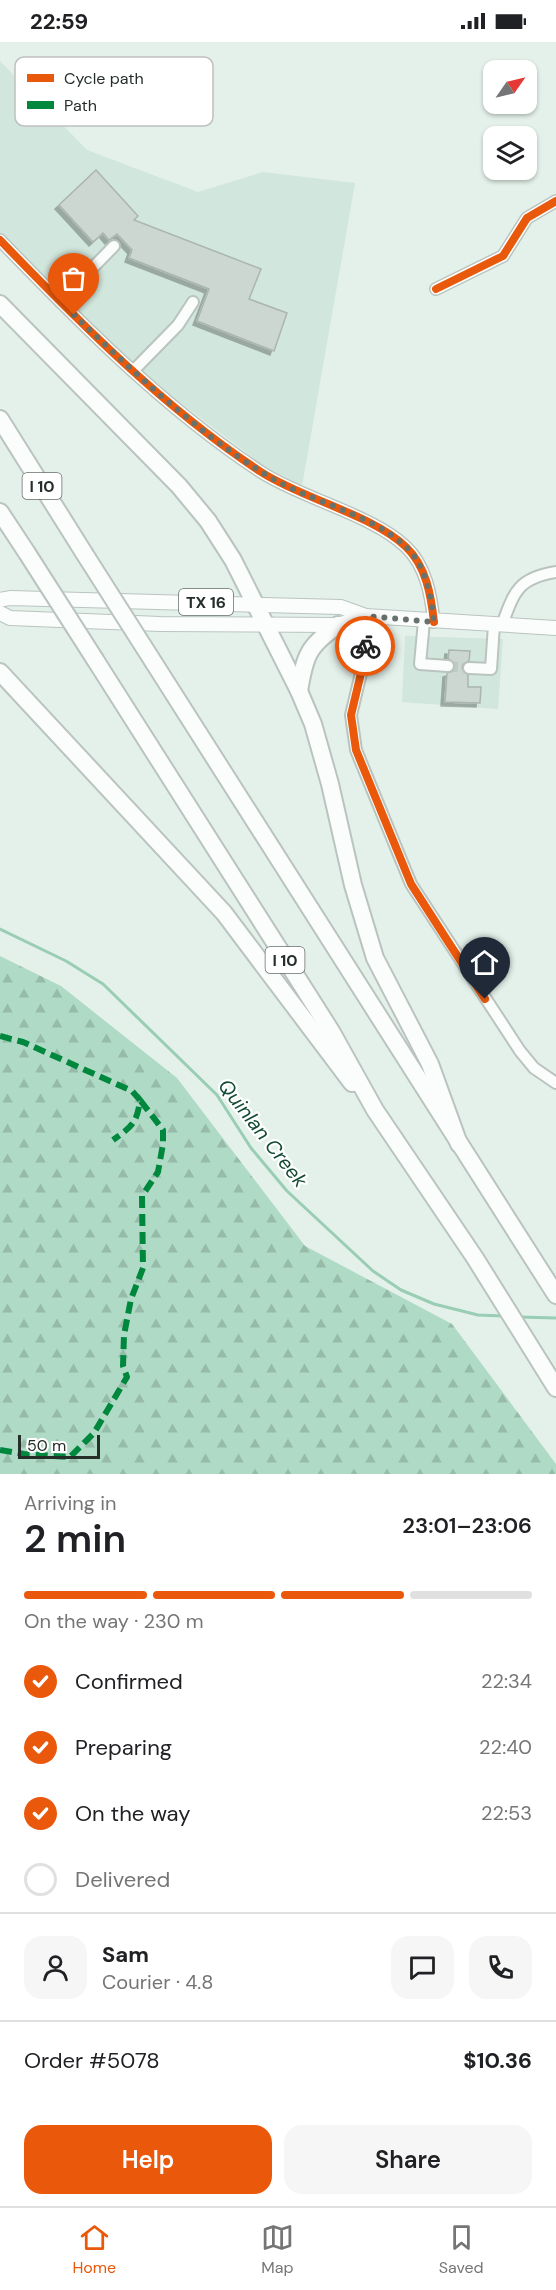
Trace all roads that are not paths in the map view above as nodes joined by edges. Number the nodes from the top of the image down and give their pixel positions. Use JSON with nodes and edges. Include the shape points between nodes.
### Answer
{"nodes":[{"id":1,"x":556,"y":201,"type":"edge"},
{"id":2,"x":0,"y":240,"type":"edge"},
{"id":3,"x":114,"y":246,"type":"dead end"},
{"id":4,"x":436,"y":289,"type":"dead end"},
{"id":5,"x":60,"y":301,"type":"junction"},
{"id":6,"x":193,"y":302,"type":"dead end"},
{"id":7,"x":0,"y":304,"type":"edge"},
{"id":8,"x":133,"y":371,"type":"junction"},
{"id":9,"x":0,"y":420,"type":"edge"},
{"id":10,"x":0,"y":512,"type":"edge"},
{"id":11,"x":556,"y":572,"type":"edge"},
{"id":12,"x":0,"y":600,"type":"edge"},
{"id":13,"x":255,"y":603,"type":"junction"},
{"id":14,"x":0,"y":613,"type":"edge"},
{"id":15,"x":366,"y":616,"type":"junction"},
{"id":16,"x":429,"y":621,"type":"junction"},
{"id":17,"x":264,"y":623,"type":"junction"},
{"id":18,"x":338,"y":625,"type":"junction"},
{"id":19,"x":498,"y":625,"type":"junction"},
{"id":20,"x":556,"y":628,"type":"edge"},
{"id":21,"x":0,"y":662,"type":"edge"},
{"id":22,"x":448,"y":666,"type":"tunnel mouth"},
{"id":23,"x":469,"y":668,"type":"tunnel mouth"},
{"id":24,"x":0,"y":672,"type":"edge"},
{"id":25,"x":15,"y":687,"type":"junction"},
{"id":26,"x":299,"y":691,"type":"junction"},
{"id":27,"x":556,"y":1083,"type":"edge"},
{"id":28,"x":375,"y":1110,"type":"junction"},
{"id":29,"x":459,"y":1144,"type":"junction"},
{"id":30,"x":556,"y":1294,"type":"edge"},
{"id":31,"x":556,"y":1388,"type":"edge"}],
"edges":[{"from":1,"to":4,"type":"street","via":[[527,218],[503,256]]},
{"from":2,"to":5,"type":"street"},
{"from":3,"to":5,"type":"street"},
{"from":5,"to":8,"type":"street"},
{"from":6,"to":8,"type":"street","via":[[178,325]]},
{"from":7,"to":13,"type":"highway","via":[[197,507],[221,539]]},
{"from":8,"to":16,"type":"street","via":[[263,473],[388,532],[407,548],[428,586]]},
{"from":9,"to":29,"type":"highway","number":"I 10","bridge":true},
{"from":10,"to":28,"type":"highway","number":"I 10","bridge":true,"via":[[331,1031]]},
{"from":11,"to":19,"type":"street","via":[[526,580]]},
{"from":12,"to":13,"type":"main road","number":"TX 16"},
{"from":13,"to":15,"type":"main road","number":"TX 16","via":[[341,607]]},
{"from":13,"to":17,"type":"highway"},
{"from":14,"to":17,"type":"main road","number":"TX 16","via":[[10,618],[160,624]]},
{"from":15,"to":16,"type":"main road","number":"TX 16"},
{"from":15,"to":18,"type":"main road","number":"TX 16"},
{"from":15,"to":27,"type":"street","via":[[364,656],[351,715],[360,760],[411,884],[519,1051],[534,1068]]},
{"from":16,"to":19,"type":"main road","number":"TX 16"},
{"from":16,"to":22,"type":"street","via":[[420,664]]},
{"from":17,"to":18,"type":"main road","number":"TX 16"},
{"from":17,"to":26,"type":"highway"},
{"from":18,"to":26,"type":"highway","via":[[318,639],[306,655]]},
{"from":19,"to":20,"type":"main road","number":"TX 16"},
{"from":19,"to":23,"type":"street","via":[[491,669]]},
{"from":21,"to":25,"type":"highway"},
{"from":24,"to":25,"type":"highway"},
{"from":25,"to":28,"type":"highway","via":[[224,913],[339,1069]]},
{"from":26,"to":29,"type":"highway","via":[[327,774],[375,958],[430,1064]]},
{"from":28,"to":31,"type":"highway","number":"I 10","via":[[475,1258]]},
{"from":29,"to":30,"type":"highway","number":"I 10"}]}
